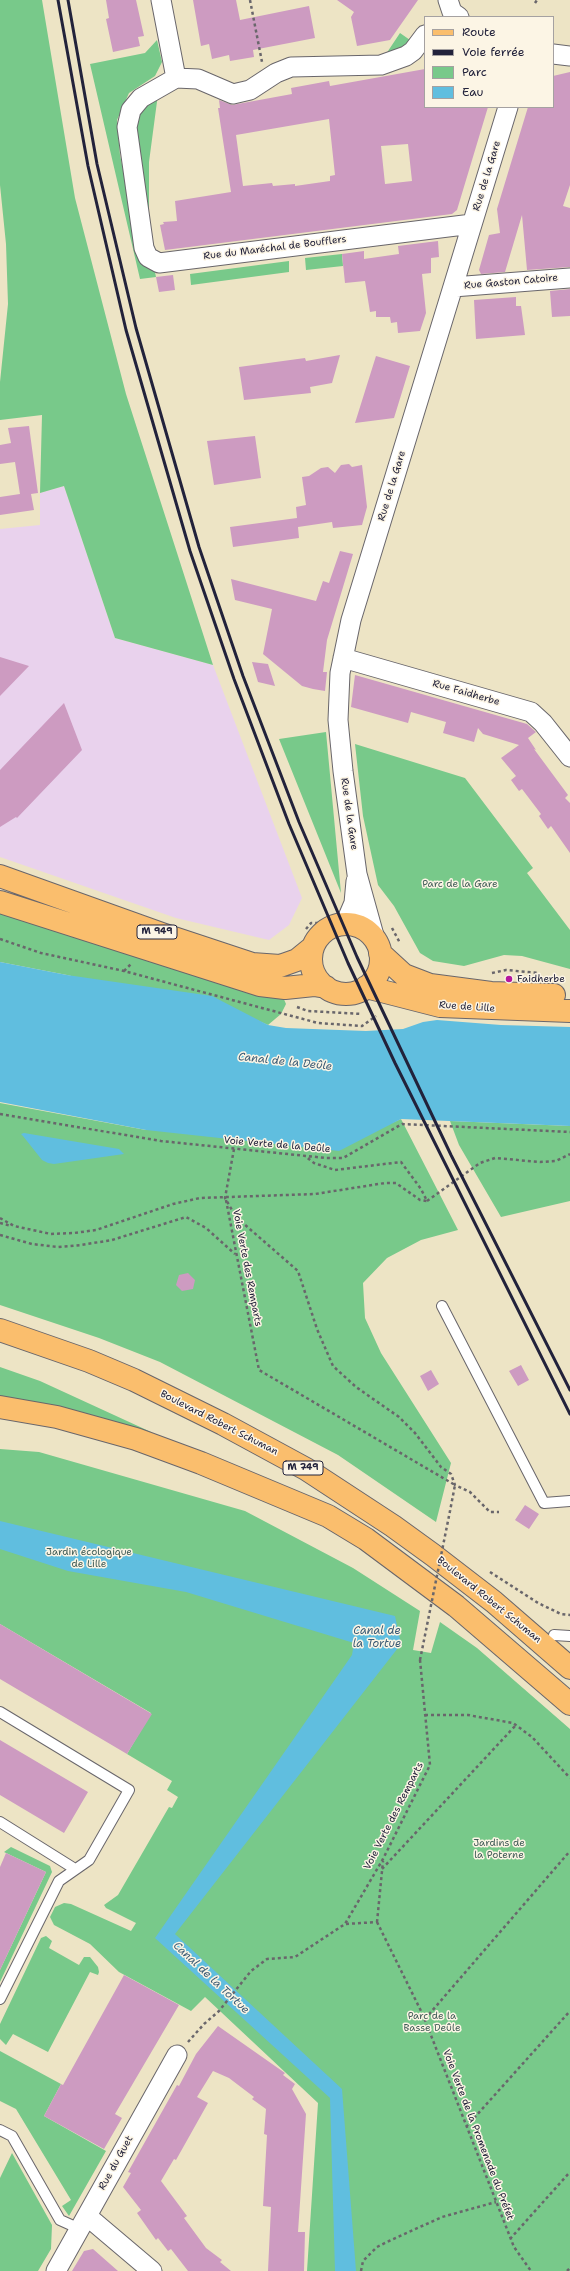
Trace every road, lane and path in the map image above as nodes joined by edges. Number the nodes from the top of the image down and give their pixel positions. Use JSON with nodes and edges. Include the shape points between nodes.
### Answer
{"nodes":[{"id":1,"x":161,"y":0,"type":"edge"},
{"id":2,"x":250,"y":0,"type":"edge"},
{"id":3,"x":424,"y":37,"type":"edge"},
{"id":4,"x":554,"y":54,"type":"edge"},
{"id":5,"x":570,"y":56,"type":"edge"},
{"id":6,"x":176,"y":78,"type":"junction"},
{"id":7,"x":269,"y":78,"type":"junction"},
{"id":8,"x":508,"y":108,"type":"edge"},
{"id":9,"x":472,"y":224,"type":"junction"},
{"id":10,"x":570,"y":278,"type":"edge"},
{"id":11,"x":453,"y":287,"type":"junction"},
{"id":12,"x":343,"y":658,"type":"junction"},
{"id":13,"x":570,"y":757,"type":"edge"},
{"id":14,"x":357,"y":874,"type":"junction"},
{"id":15,"x":0,"y":876,"type":"edge"},
{"id":16,"x":0,"y":902,"type":"edge"},
{"id":17,"x":321,"y":922,"type":"dead end"},
{"id":18,"x":345,"y":924,"type":"junction"},
{"id":19,"x":309,"y":939,"type":"junction"},
{"id":20,"x":0,"y":940,"type":"edge"},
{"id":21,"x":378,"y":946,"type":"junction"},
{"id":22,"x":133,"y":961,"type":"dead end"},
{"id":23,"x":326,"y":987,"type":"junction"},
{"id":24,"x":366,"y":987,"type":"junction"},
{"id":25,"x":570,"y":996,"type":"edge"},
{"id":26,"x":300,"y":1008,"type":"dead end"},
{"id":27,"x":570,"y":1011,"type":"edge"},
{"id":28,"x":362,"y":1014,"type":"dead end"},
{"id":29,"x":0,"y":1114,"type":"edge"},
{"id":30,"x":570,"y":1132,"type":"edge"},
{"id":31,"x":234,"y":1149,"type":"junction"},
{"id":32,"x":570,"y":1154,"type":"edge"},
{"id":33,"x":305,"y":1156,"type":"junction"},
{"id":34,"x":225,"y":1198,"type":"junction"},
{"id":35,"x":427,"y":1201,"type":"junction"},
{"id":36,"x":0,"y":1218,"type":"edge"},
{"id":37,"x":0,"y":1222,"type":"edge"},
{"id":38,"x":14,"y":1226,"type":"junction"},
{"id":39,"x":0,"y":1235,"type":"edge"},
{"id":40,"x":236,"y":1254,"type":"junction"},
{"id":41,"x":442,"y":1306,"type":"dead end"},
{"id":42,"x":0,"y":1330,"type":"edge"},
{"id":43,"x":0,"y":1406,"type":"edge"},
{"id":44,"x":455,"y":1485,"type":"junction"},
{"id":45,"x":570,"y":1501,"type":"edge"},
{"id":46,"x":499,"y":1512,"type":"dead end"},
{"id":47,"x":393,"y":1526,"type":"junction"},
{"id":48,"x":565,"y":1639,"type":"edge"},
{"id":49,"x":570,"y":1668,"type":"edge"},
{"id":50,"x":570,"y":1704,"type":"edge"},
{"id":51,"x":0,"y":1712,"type":"edge"},
{"id":52,"x":425,"y":1715,"type":"junction"},
{"id":53,"x":516,"y":1725,"type":"junction"},
{"id":54,"x":570,"y":1778,"type":"edge"},
{"id":55,"x":0,"y":1822,"type":"edge"},
{"id":56,"x":570,"y":1851,"type":"edge"},
{"id":57,"x":383,"y":1859,"type":"junction"},
{"id":58,"x":382,"y":1868,"type":"junction"},
{"id":59,"x":75,"y":1869,"type":"junction"},
{"id":60,"x":376,"y":1922,"type":"junction"},
{"id":61,"x":345,"y":1924,"type":"junction"},
{"id":62,"x":0,"y":1999,"type":"edge"},
{"id":63,"x":570,"y":2011,"type":"edge"},
{"id":64,"x":425,"y":2019,"type":"junction"},
{"id":65,"x":177,"y":2055,"type":"joint"},
{"id":66,"x":466,"y":2126,"type":"junction"},
{"id":67,"x":0,"y":2130,"type":"edge"},
{"id":68,"x":570,"y":2172,"type":"edge"},
{"id":69,"x":496,"y":2202,"type":"junction"},
{"id":70,"x":83,"y":2222,"type":"junction"},
{"id":71,"x":510,"y":2239,"type":"junction"},
{"id":72,"x":570,"y":2268,"type":"edge"},
{"id":73,"x":56,"y":2271,"type":"edge"},
{"id":74,"x":152,"y":2271,"type":"edge"},
{"id":75,"x":361,"y":2271,"type":"edge"},
{"id":76,"x":531,"y":2271,"type":"edge"},
{"id":77,"x":567,"y":2271,"type":"edge"}],
"edges":[{"from":1,"to":6,"type":"street"},
{"from":2,"to":7,"type":"path","via":[[261,60]]},
{"from":3,"to":7,"type":"street","via":[[413,51],[390,63],[291,67]]},
{"from":4,"to":5,"type":"street"},
{"from":6,"to":7,"type":"street","via":[[198,79],[233,94],[250,90]]},
{"from":6,"to":9,"type":"street","name":"Rue du Maréchal de Boufflers","via":[[141,98],[133,106],[128,117],[127,140],[144,248],[148,257],[158,263]]},
{"from":8,"to":9,"type":"street","name":"Rue de la Gare"},
{"from":9,"to":11,"type":"street","name":"Rue de la Gare"},
{"from":10,"to":11,"type":"street","name":"Rue Gaston Catoire"},
{"from":11,"to":12,"type":"street","name":"Rue de la Gare","via":[[351,620]]},
{"from":12,"to":13,"type":"street","name":"Rue Faidherbe","via":[[531,712],[543,722]]},
{"from":12,"to":14,"type":"street","name":"Rue de la Gare","via":[[338,702],[339,736]]},
{"from":14,"to":18,"type":"street","name":"Rue de la Gare","via":[[354,903]]},
{"from":14,"to":21,"type":"street","name":"Rue de la Gare"},
{"from":15,"to":19,"type":"main road","number":"M 949","via":[[257,965],[271,967],[289,964]]},
{"from":16,"to":23,"type":"main road","number":"M 949","via":[[260,985],[285,988],[314,985]]},
{"from":17,"to":19,"type":"path","via":[[311,924]]},
{"from":18,"to":19,"type":"main road","via":[[326,930],[318,938]]},
{"from":18,"to":21,"type":"main road","via":[[364,929]]},
{"from":19,"to":23,"type":"main road","via":[[314,972]]},
{"from":20,"to":22,"type":"path","via":[[41,953],[124,971]]},
{"from":21,"to":24,"type":"main road","via":[[378,972]]},
{"from":21,"to":25,"type":"main road","name":"Rue de Lille","via":[[404,975],[430,985],[491,993]]},
{"from":23,"to":24,"type":"main road","via":[[335,992],[346,993],[357,992]]},
{"from":24,"to":27,"type":"main road","name":"Rue de Lille","via":[[440,1006]]},
{"from":26,"to":28,"type":"path","via":[[308,1011]]},
{"from":29,"to":31,"type":"path","name":"Voie Verte de la Deûle","via":[[161,1141]]},
{"from":30,"to":33,"type":"path","name":"Voie Verte de la Deûle","via":[[402,1124],[343,1158]]},
{"from":31,"to":33,"type":"path","name":"Voie Verte de la Deûle"},
{"from":31,"to":34,"type":"path"},
{"from":32,"to":35,"type":"path","via":[[556,1161],[540,1162],[495,1158],[480,1163]]},
{"from":33,"to":35,"type":"path","via":[[314,1164],[335,1170],[401,1162],[421,1188]]},
{"from":34,"to":35,"type":"path","name":"Voie Verte des Remparts","via":[[316,1194],[396,1183],[420,1200]]},
{"from":34,"to":38,"type":"path","via":[[200,1198],[173,1204],[96,1230],[74,1234],[51,1234]]},
{"from":34,"to":40,"type":"path","name":"Voie Verte des Remparts"},
{"from":34,"to":44,"type":"path","via":[[236,1217],[298,1271],[317,1329],[334,1366],[350,1383],[399,1417],[441,1467],[451,1474]]},
{"from":36,"to":38,"type":"path"},
{"from":37,"to":38,"type":"path"},
{"from":39,"to":40,"type":"path","via":[[32,1244],[58,1247],[81,1245],[112,1240],[186,1217],[206,1228]]},
{"from":40,"to":44,"type":"path","name":"Voie Verte des Remparts","via":[[258,1370]]},
{"from":41,"to":45,"type":"lane","via":[[544,1503]]},
{"from":42,"to":47,"type":"main road","name":"Boulevard Robert Schuman","number":"M 749","via":[[104,1367],[217,1421],[306,1469]]},
{"from":43,"to":50,"type":"main road","via":[[57,1417],[136,1439],[244,1480],[328,1516],[366,1539],[456,1606]]},
{"from":44,"to":46,"type":"path","name":"Voie Verte des Remparts","via":[[470,1492],[490,1512]]},
{"from":44,"to":52,"type":"path","name":"Voie Verte des Remparts","bridge":true,"via":[[420,1660]]},
{"from":47,"to":48,"type":"main road","via":[[450,1557]]},
{"from":47,"to":49,"type":"main road","name":"Boulevard Robert Schuman","number":"M 749","via":[[465,1579]]},
{"from":51,"to":59,"type":"lane","via":[[129,1790],[89,1860]]},
{"from":52,"to":53,"type":"path","via":[[468,1716]]},
{"from":52,"to":57,"type":"path","name":"Voie Verte des Remparts","via":[[430,1765]]},
{"from":53,"to":54,"type":"path","via":[[532,1737]]},
{"from":53,"to":58,"type":"path"},
{"from":55,"to":59,"type":"lane"},
{"from":56,"to":64,"type":"path"},
{"from":57,"to":58,"type":"path"},
{"from":57,"to":61,"type":"path","name":"Voie Verte des Remparts"},
{"from":58,"to":60,"type":"path"},
{"from":59,"to":62,"type":"lane","via":[[58,1880]]},
{"from":60,"to":61,"type":"path"},
{"from":60,"to":64,"type":"path","name":"Voie Verte de la Promenade du Préfet"},
{"from":61,"to":65,"type":"path","via":[[295,1957],[268,1959],[241,1981],[219,2010]]},
{"from":63,"to":66,"type":"path"},
{"from":64,"to":66,"type":"path","name":"Voie Verte de la Promenade du Préfet"},
{"from":65,"to":70,"type":"street","name":"Rue du Guet"},
{"from":66,"to":69,"type":"path","name":"Voie Verte de la Promenade du Préfet"},
{"from":67,"to":70,"type":"lane","via":[[12,2136],[60,2220]]},
{"from":68,"to":71,"type":"path"},
{"from":69,"to":71,"type":"path","name":"Voie Verte de la Promenade du Préfet"},
{"from":69,"to":75,"type":"path","via":[[442,2217],[383,2244],[363,2261]]},
{"from":70,"to":73,"type":"street","name":"Rue du Guet"},
{"from":70,"to":74,"type":"street"},
{"from":71,"to":76,"type":"path","name":"Voie Verte de la Promenade du Préfet"},
{"from":72,"to":77,"type":"path"}]}
